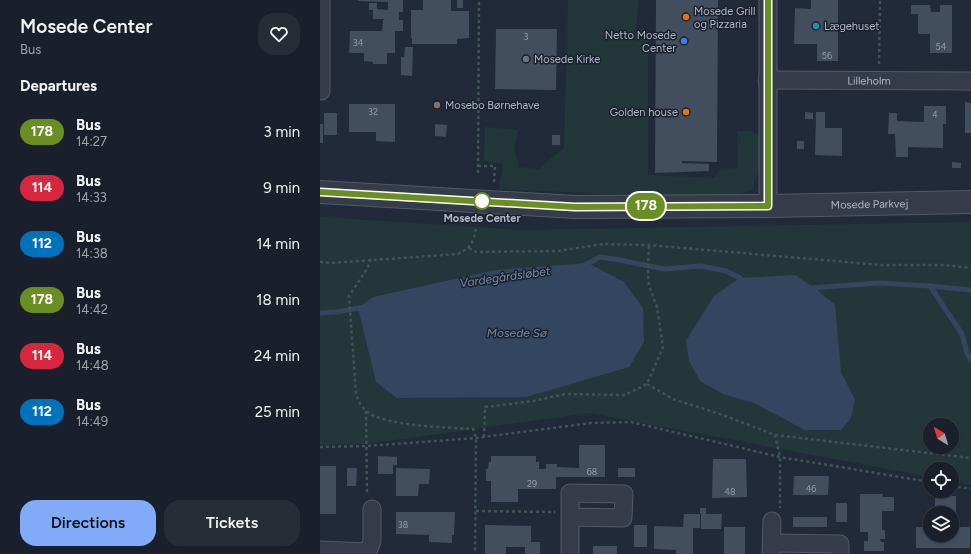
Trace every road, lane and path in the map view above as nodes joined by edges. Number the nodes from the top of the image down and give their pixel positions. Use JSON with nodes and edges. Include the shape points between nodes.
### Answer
{"nodes":[{"id":1,"x":322,"y":0,"type":"edge"},
{"id":2,"x":479,"y":0,"type":"edge"},
{"id":3,"x":768,"y":0,"type":"edge"},
{"id":4,"x":880,"y":0,"type":"edge"},
{"id":5,"x":767,"y":80,"type":"junction"},
{"id":6,"x":879,"y":81,"type":"junction"},
{"id":7,"x":971,"y":82,"type":"edge"},
{"id":8,"x":322,"y":91,"type":"dead end"},
{"id":9,"x":478,"y":166,"type":"junction"},
{"id":10,"x":478,"y":173,"type":"dead end"},
{"id":11,"x":320,"y":192,"type":"edge"},
{"id":12,"x":494,"y":202,"type":"junction"},
{"id":13,"x":971,"y":202,"type":"edge"},
{"id":14,"x":768,"y":206,"type":"junction"},
{"id":15,"x":476,"y":229,"type":"dead end"},
{"id":16,"x":650,"y":245,"type":"junction"},
{"id":17,"x":469,"y":248,"type":"junction"},
{"id":18,"x":372,"y":259,"type":"junction"},
{"id":19,"x":320,"y":262,"type":"edge"},
{"id":20,"x":971,"y":268,"type":"edge"},
{"id":21,"x":647,"y":384,"type":"junction"},
{"id":22,"x":366,"y":411,"type":"junction"},
{"id":23,"x":775,"y":435,"type":"junction"},
{"id":24,"x":484,"y":437,"type":"junction"},
{"id":25,"x":476,"y":438,"type":"junction"},
{"id":26,"x":367,"y":446,"type":"junction"},
{"id":27,"x":320,"y":447,"type":"edge"},
{"id":28,"x":780,"y":457,"type":"junction"},
{"id":29,"x":971,"y":458,"type":"edge"},
{"id":30,"x":923,"y":481,"type":"edge"},
{"id":31,"x":959,"y":487,"type":"edge"},
{"id":32,"x":971,"y":489,"type":"edge"},
{"id":33,"x":372,"y":509,"type":"joint"},
{"id":34,"x":476,"y":511,"type":"junction"},
{"id":35,"x":570,"y":515,"type":"joint"},
{"id":36,"x":772,"y":521,"type":"joint"},
{"id":37,"x":772,"y":548,"type":"edge"},
{"id":38,"x":320,"y":550,"type":"edge"},
{"id":39,"x":367,"y":553,"type":"edge"},
{"id":40,"x":475,"y":554,"type":"edge"},
{"id":41,"x":570,"y":554,"type":"edge"},
{"id":42,"x":840,"y":554,"type":"edge"}],
"edges":[{"from":1,"to":8,"type":"street"},
{"from":2,"to":9,"type":"path"},
{"from":3,"to":5,"type":"street"},
{"from":4,"to":6,"type":"path"},
{"from":5,"to":6,"type":"street","name":"Lilleholm"},
{"from":5,"to":14,"type":"street"},
{"from":6,"to":7,"type":"street","name":"Lilleholm"},
{"from":9,"to":10,"type":"path"},
{"from":9,"to":12,"type":"path","via":[[495,166]]},
{"from":11,"to":12,"type":"street","name":"Mosede Parkvej"},
{"from":12,"to":14,"type":"street","name":"Mosede Parkvej","via":[[575,207]]},
{"from":13,"to":14,"type":"street","name":"Mosede Parkvej"},
{"from":15,"to":17,"type":"path"},
{"from":16,"to":17,"type":"path","via":[[603,244],[558,252],[476,252]]},
{"from":16,"to":20,"type":"path","via":[[881,265],[944,265]]},
{"from":16,"to":21,"type":"path","via":[[649,286],[657,307],[663,347]]},
{"from":17,"to":18,"type":"path","via":[[458,254]]},
{"from":18,"to":19,"type":"path"},
{"from":18,"to":22,"type":"path","via":[[349,296],[356,394]]},
{"from":21,"to":23,"type":"path","via":[[673,398]]},
{"from":21,"to":24,"type":"path","via":[[625,395],[565,394],[485,407]]},
{"from":22,"to":25,"type":"path","via":[[403,423],[473,429]]},
{"from":22,"to":26,"type":"path"},
{"from":23,"to":28,"type":"path"},
{"from":23,"to":29,"type":"path"},
{"from":24,"to":25,"type":"path"},
{"from":24,"to":28,"type":"path","via":[[590,423],[632,422]]},
{"from":25,"to":26,"type":"path"},
{"from":25,"to":34,"type":"path"},
{"from":26,"to":27,"type":"path"},
{"from":26,"to":33,"type":"path","via":[[367,503]]},
{"from":28,"to":30,"type":"path"},
{"from":28,"to":36,"type":"path","via":[[780,515]]},
{"from":31,"to":32,"type":"path"},
{"from":33,"to":39,"type":"street","via":[[372,541]]},
{"from":34,"to":35,"type":"path"},
{"from":34,"to":40,"type":"path"},
{"from":35,"to":41,"type":"street"},
{"from":36,"to":37,"type":"street"},
{"from":37,"to":42,"type":"street","via":[[840,544]]},
{"from":38,"to":39,"type":"street"}]}
